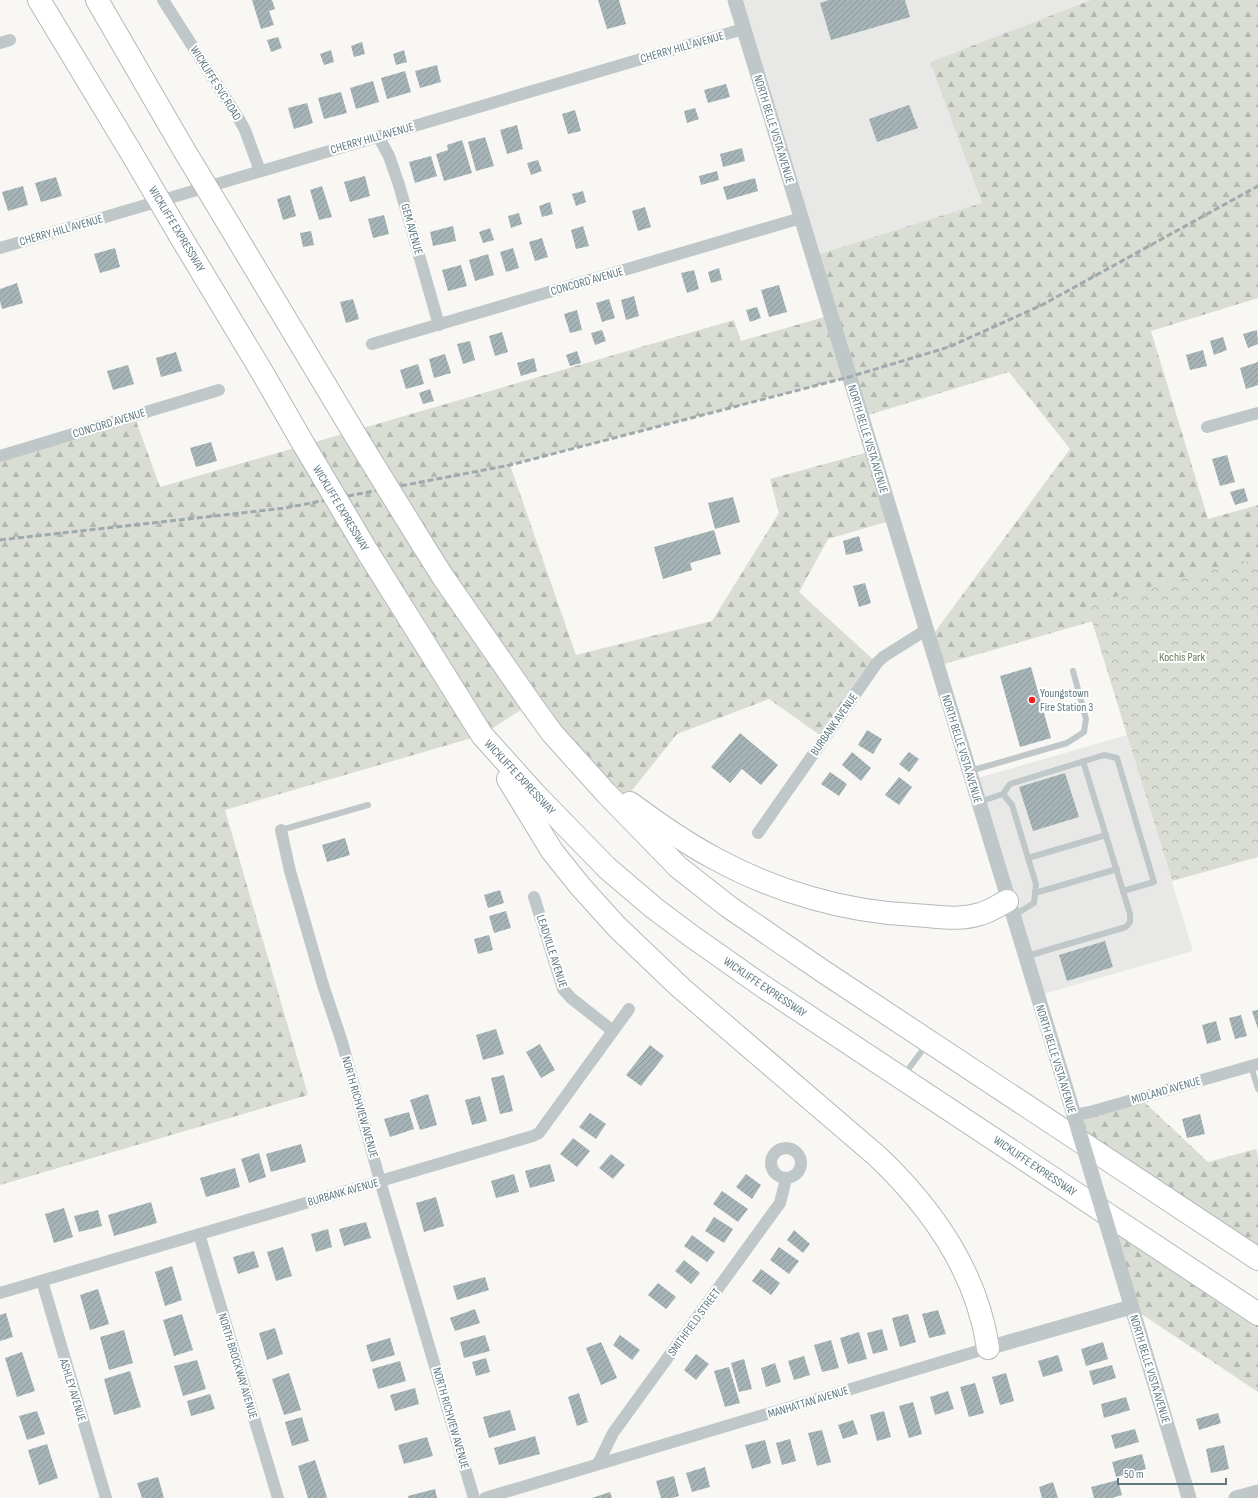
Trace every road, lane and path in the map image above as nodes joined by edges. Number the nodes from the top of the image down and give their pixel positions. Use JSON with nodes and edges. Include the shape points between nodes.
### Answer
{"nodes":[{"id":1,"x":39,"y":0,"type":"edge"},
{"id":2,"x":97,"y":0,"type":"edge"},
{"id":3,"x":163,"y":0,"type":"edge"},
{"id":4,"x":735,"y":0,"type":"edge"},
{"id":5,"x":743,"y":29,"type":"junction"},
{"id":6,"x":378,"y":136,"type":"junction"},
{"id":7,"x":260,"y":171,"type":"junction"},
{"id":8,"x":801,"y":218,"type":"junction"},
{"id":9,"x":0,"y":248,"type":"edge"},
{"id":10,"x":439,"y":325,"type":"junction"},
{"id":11,"x":372,"y":344,"type":"dead end"},
{"id":12,"x":219,"y":390,"type":"dead end"},
{"id":13,"x":1258,"y":413,"type":"edge"},
{"id":14,"x":1207,"y":428,"type":"dead end"},
{"id":15,"x":0,"y":456,"type":"edge"},
{"id":16,"x":926,"y":630,"type":"junction"},
{"id":17,"x":1073,"y":671,"type":"dead end"},
{"id":18,"x":482,"y":735,"type":"junction"},
{"id":19,"x":1083,"y":761,"type":"junction"},
{"id":20,"x":586,"y":770,"type":"junction"},
{"id":21,"x":968,"y":771,"type":"junction"},
{"id":22,"x":1003,"y":794,"type":"junction"},
{"id":23,"x":978,"y":802,"type":"junction"},
{"id":24,"x":368,"y":806,"type":"dead end"},
{"id":25,"x":281,"y":830,"type":"joint"},
{"id":26,"x":758,"y":833,"type":"dead end"},
{"id":27,"x":1106,"y":835,"type":"junction"},
{"id":28,"x":1028,"y":858,"type":"junction"},
{"id":29,"x":1117,"y":869,"type":"junction"},
{"id":30,"x":1123,"y":891,"type":"junction"},
{"id":31,"x":1035,"y":893,"type":"junction"},
{"id":32,"x":534,"y":897,"type":"dead end"},
{"id":33,"x":1010,"y":908,"type":"junction"},
{"id":34,"x":1025,"y":957,"type":"junction"},
{"id":35,"x":629,"y":1009,"type":"dead end"},
{"id":36,"x":613,"y":1031,"type":"junction"},
{"id":37,"x":929,"y":1041,"type":"junction"},
{"id":38,"x":1255,"y":1065,"type":"edge"},
{"id":39,"x":902,"y":1078,"type":"junction"},
{"id":40,"x":1258,"y":1089,"type":"edge"},
{"id":41,"x":1074,"y":1115,"type":"junction"},
{"id":42,"x":786,"y":1179,"type":"dead end"},
{"id":43,"x":380,"y":1180,"type":"junction"},
{"id":44,"x":199,"y":1234,"type":"junction"},
{"id":45,"x":1258,"y":1259,"type":"edge"},
{"id":46,"x":42,"y":1281,"type":"junction"},
{"id":47,"x":0,"y":1294,"type":"edge"},
{"id":48,"x":1131,"y":1307,"type":"junction"},
{"id":49,"x":1258,"y":1314,"type":"edge"},
{"id":50,"x":988,"y":1348,"type":"junction"},
{"id":51,"x":598,"y":1464,"type":"junction"},
{"id":52,"x":1258,"y":1492,"type":"edge"},
{"id":53,"x":106,"y":1498,"type":"edge"},
{"id":54,"x":278,"y":1498,"type":"edge"},
{"id":55,"x":474,"y":1498,"type":"edge"},
{"id":56,"x":485,"y":1498,"type":"edge"},
{"id":57,"x":1189,"y":1498,"type":"edge"},
{"id":58,"x":1236,"y":1498,"type":"edge"}],
"edges":[{"from":1,"to":18,"type":"highway","name":"WICKLIFFE EXPRESSWAY","bridge":true,"via":[[367,551]]},
{"from":2,"to":20,"type":"highway","bridge":true,"via":[[184,150],[443,577],[552,733]]},
{"from":3,"to":7,"type":"street","name":"WICKLIFFE SVC ROAD","via":[[245,130]]},
{"from":4,"to":5,"type":"street","name":"NORTH BELLE VISTA AVENUE"},
{"from":5,"to":6,"type":"street","name":"CHERRY HILL AVENUE"},
{"from":5,"to":8,"type":"street","name":"NORTH BELLE VISTA AVENUE"},
{"from":6,"to":7,"type":"street","name":"CHERRY HILL AVENUE"},
{"from":6,"to":10,"type":"street","name":"GEM AVENUE","via":[[400,185]]},
{"from":7,"to":9,"type":"street","name":"CHERRY HILL AVENUE"},
{"from":8,"to":10,"type":"street","name":"CONCORD AVENUE"},
{"from":8,"to":16,"type":"street","name":"NORTH BELLE VISTA AVENUE"},
{"from":10,"to":11,"type":"street","name":"CONCORD AVENUE"},
{"from":12,"to":15,"type":"street","name":"CONCORD AVENUE"},
{"from":13,"to":14,"type":"street"},
{"from":16,"to":21,"type":"street","name":"NORTH BELLE VISTA AVENUE"},
{"from":16,"to":26,"type":"street","name":"BURBANK AVENUE","via":[[877,663]]},
{"from":17,"to":21,"type":"lane","via":[[1086,719],[1084,732],[1068,743]]},
{"from":18,"to":39,"type":"highway","name":"WICKLIFFE EXPRESSWAY","via":[[607,868],[654,908],[761,985]]},
{"from":18,"to":50,"type":"highway","via":[[552,851],[617,927],[681,988],[872,1151],[920,1201],[948,1240],[964,1270],[982,1317]]},
{"from":19,"to":22,"type":"lane","via":[[1010,784]]},
{"from":19,"to":27,"type":"lane"},
{"from":19,"to":30,"type":"lane","via":[[1104,755],[1118,758],[1154,882]]},
{"from":20,"to":33,"type":"highway","via":[[670,832],[749,876],[794,893],[835,904],[894,914],[961,918]]},
{"from":20,"to":37,"type":"highway","via":[[678,867],[702,887]]},
{"from":21,"to":23,"type":"street","name":"NORTH BELLE VISTA AVENUE"},
{"from":22,"to":23,"type":"lane"},
{"from":22,"to":28,"type":"lane","via":[[1012,805]]},
{"from":23,"to":33,"type":"street","name":"NORTH BELLE VISTA AVENUE"},
{"from":24,"to":25,"type":"lane"},
{"from":25,"to":43,"type":"street","name":"NORTH RICHVIEW AVENUE","via":[[292,879],[342,1042]]},
{"from":27,"to":28,"type":"lane"},
{"from":27,"to":29,"type":"lane"},
{"from":28,"to":31,"type":"lane","via":[[1036,884]]},
{"from":29,"to":30,"type":"lane"},
{"from":29,"to":31,"type":"lane"},
{"from":30,"to":34,"type":"lane","via":[[1130,914],[1130,922],[1126,927]]},
{"from":31,"to":33,"type":"lane","via":[[1034,903]]},
{"from":32,"to":36,"type":"street","name":"LEADVILLE AVENUE","via":[[563,989]]},
{"from":33,"to":34,"type":"street","name":"NORTH BELLE VISTA AVENUE"},
{"from":34,"to":41,"type":"street","name":"NORTH BELLE VISTA AVENUE"},
{"from":35,"to":36,"type":"street","name":"BURBANK AVENUE"},
{"from":36,"to":43,"type":"street","name":"BURBANK AVENUE","via":[[539,1133]]},
{"from":37,"to":39,"type":"lane"},
{"from":37,"to":45,"type":"highway"},
{"from":38,"to":40,"type":"lane"},
{"from":38,"to":41,"type":"street","name":"MIDLAND AVENUE"},
{"from":39,"to":49,"type":"highway","name":"WICKLIFFE EXPRESSWAY"},
{"from":41,"to":48,"type":"street","name":"NORTH BELLE VISTA AVENUE","bridge":true},
{"from":42,"to":51,"type":"street","name":"SMITHFIELD STREET","via":[[780,1203],[613,1433]]},
{"from":43,"to":44,"type":"street","name":"BURBANK AVENUE"},
{"from":43,"to":55,"type":"street","name":"NORTH RICHVIEW AVENUE"},
{"from":44,"to":46,"type":"street","name":"BURBANK AVENUE"},
{"from":44,"to":54,"type":"street","name":"NORTH BROCKWAY AVENUE"},
{"from":46,"to":47,"type":"street","name":"BURBANK AVENUE"},
{"from":46,"to":53,"type":"street","name":"ASHLEY AVENUE"},
{"from":48,"to":50,"type":"street","name":"MANHATTAN AVENUE"},
{"from":48,"to":57,"type":"street","name":"NORTH BELLE VISTA AVENUE"},
{"from":50,"to":51,"type":"street","name":"MANHATTAN AVENUE"},
{"from":51,"to":56,"type":"street","name":"MANHATTAN AVENUE"},
{"from":52,"to":58,"type":"street"}]}
